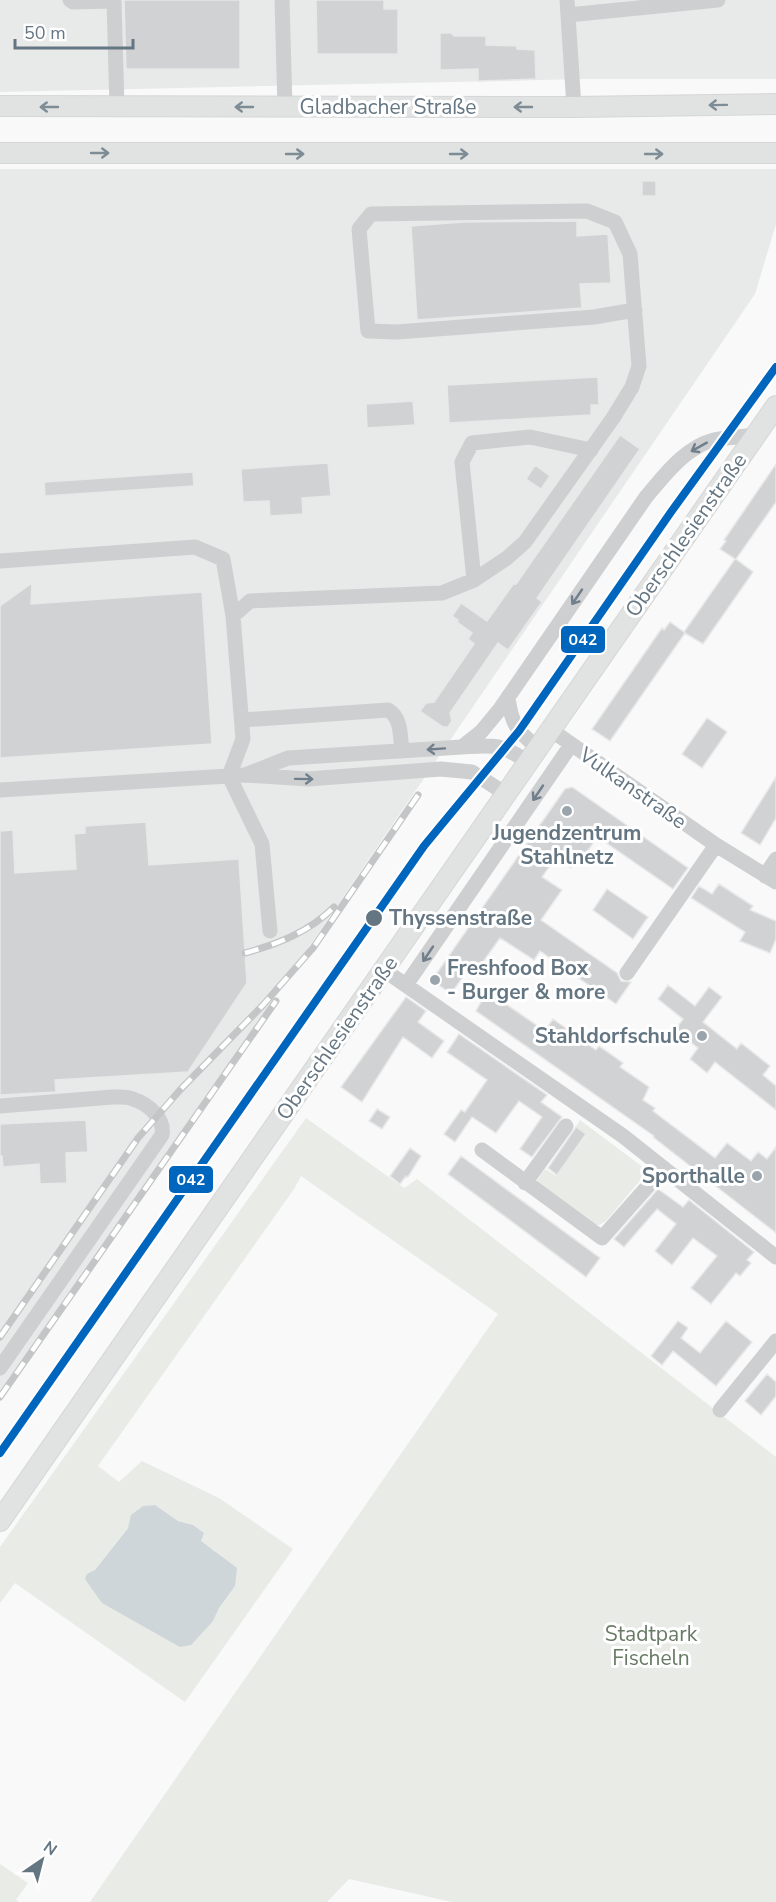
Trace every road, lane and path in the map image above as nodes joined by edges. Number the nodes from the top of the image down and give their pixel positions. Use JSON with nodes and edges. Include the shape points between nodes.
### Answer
{"nodes":[{"id":1,"x":70,"y":0,"type":"edge"},
{"id":2,"x":282,"y":0,"type":"edge"},
{"id":3,"x":718,"y":0,"type":"edge"},
{"id":4,"x":567,"y":8,"type":"edge"},
{"id":5,"x":776,"y":104,"type":"edge"},
{"id":6,"x":0,"y":106,"type":"edge"},
{"id":7,"x":117,"y":107,"type":"junction"},
{"id":8,"x":285,"y":107,"type":"junction"},
{"id":9,"x":574,"y":107,"type":"junction"},
{"id":10,"x":0,"y":153,"type":"edge"},
{"id":11,"x":776,"y":153,"type":"edge"},
{"id":12,"x":635,"y":310,"type":"junction"},
{"id":13,"x":776,"y":406,"type":"edge"},
{"id":14,"x":756,"y":435,"type":"junction"},
{"id":15,"x":591,"y":450,"type":"junction"},
{"id":16,"x":0,"y":561,"type":"edge"},
{"id":17,"x":474,"y":580,"type":"junction"},
{"id":18,"x":233,"y":616,"type":"junction"},
{"id":19,"x":508,"y":698,"type":"junction"},
{"id":20,"x":242,"y":720,"type":"junction"},
{"id":21,"x":550,"y":730,"type":"junction"},
{"id":22,"x":571,"y":745,"type":"junction"},
{"id":23,"x":462,"y":747,"type":"junction"},
{"id":24,"x":402,"y":751,"type":"junction"},
{"id":25,"x":533,"y":755,"type":"junction"},
{"id":26,"x":245,"y":775,"type":"junction"},
{"id":27,"x":229,"y":776,"type":"junction"},
{"id":28,"x":0,"y":790,"type":"edge"},
{"id":29,"x":506,"y":794,"type":"junction"},
{"id":30,"x":716,"y":846,"type":"junction"},
{"id":31,"x":776,"y":859,"type":"edge"},
{"id":32,"x":770,"y":879,"type":"edge"},
{"id":33,"x":270,"y":931,"type":"dead end"},
{"id":34,"x":384,"y":970,"type":"junction"},
{"id":35,"x":627,"y":973,"type":"dead end"},
{"id":36,"x":406,"y":985,"type":"junction"},
{"id":37,"x":0,"y":1106,"type":"edge"},
{"id":38,"x":566,"y":1126,"type":"dead end"},
{"id":39,"x":482,"y":1150,"type":"dead end"},
{"id":40,"x":664,"y":1168,"type":"junction"},
{"id":41,"x":525,"y":1183,"type":"junction"},
{"id":42,"x":776,"y":1257,"type":"edge"},
{"id":43,"x":776,"y":1341,"type":"edge"},
{"id":44,"x":0,"y":1368,"type":"edge"},
{"id":45,"x":720,"y":1410,"type":"dead end"},
{"id":46,"x":0,"y":1521,"type":"edge"}],
"edges":[{"from":1,"to":7,"type":"street","via":[[114,1]]},
{"from":2,"to":8,"type":"street"},
{"from":3,"to":4,"type":"street"},
{"from":4,"to":9,"type":"street"},
{"from":5,"to":9,"type":"main road","name":"Gladbacher Straße","one_way":true},
{"from":7,"to":6,"type":"main road","name":"Gladbacher Straße","one_way":true},
{"from":8,"to":7,"type":"main road","name":"Gladbacher Straße","one_way":true},
{"from":9,"to":8,"type":"main road","name":"Gladbacher Straße","one_way":true},
{"from":10,"to":11,"type":"main road","one_way":true},
{"from":12,"to":12,"type":"street","via":[[630,254],[615,222],[586,211],[371,214],[360,229],[368,331],[594,317]]},
{"from":12,"to":15,"type":"street","via":[[639,366],[632,387]]},
{"from":13,"to":14,"type":"main road","name":"Oberschlesienstraße"},
{"from":14,"to":19,"type":"street","one_way":true,"via":[[712,440],[692,450],[668,471]]},
{"from":14,"to":21,"type":"main road","name":"Oberschlesienstraße"},
{"from":15,"to":17,"type":"street","via":[[525,542]]},
{"from":15,"to":17,"type":"street","via":[[530,437],[472,443],[462,462]]},
{"from":16,"to":18,"type":"street","via":[[195,547],[223,559]]},
{"from":17,"to":18,"type":"street","via":[[442,593],[250,601]]},
{"from":18,"to":20,"type":"street"},
{"from":19,"to":23,"type":"street","via":[[481,732]]},
{"from":19,"to":25,"type":"street","via":[[512,720]]},
{"from":20,"to":24,"type":"street","via":[[388,710],[399,723]]},
{"from":20,"to":27,"type":"street","via":[[243,739]]},
{"from":21,"to":22,"type":"street","name":"Vulkanstraße"},
{"from":21,"to":25,"type":"main road","name":"Oberschlesienstraße"},
{"from":22,"to":30,"type":"street","name":"Vulkanstraße"},
{"from":22,"to":36,"type":"street","name":"Oberschlesienstraße","one_way":true},
{"from":23,"to":24,"type":"street","one_way":true},
{"from":23,"to":25,"type":"street","via":[[492,746]]},
{"from":24,"to":26,"type":"street","via":[[288,758]]},
{"from":25,"to":29,"type":"main road","name":"Oberschlesienstraße"},
{"from":26,"to":27,"type":"street"},
{"from":26,"to":29,"type":"street","one_way":true,"via":[[308,779],[456,770],[472,772]]},
{"from":27,"to":28,"type":"street"},
{"from":27,"to":33,"type":"street","via":[[262,844]]},
{"from":29,"to":34,"type":"main road","name":"Oberschlesienstraße"},
{"from":30,"to":32,"type":"street","name":"Vulkanstraße"},
{"from":30,"to":35,"type":"street"},
{"from":31,"to":32,"type":"street"},
{"from":34,"to":36,"type":"street"},
{"from":34,"to":46,"type":"main road","name":"Oberschlesienstraße"},
{"from":36,"to":40,"type":"street","via":[[582,1106]]},
{"from":37,"to":44,"type":"street","via":[[131,1098],[147,1106],[163,1128],[162,1135]]},
{"from":38,"to":41,"type":"street"},
{"from":39,"to":41,"type":"street"},
{"from":40,"to":41,"type":"street","via":[[602,1238]]},
{"from":40,"to":42,"type":"street"},
{"from":43,"to":45,"type":"street"}]}
